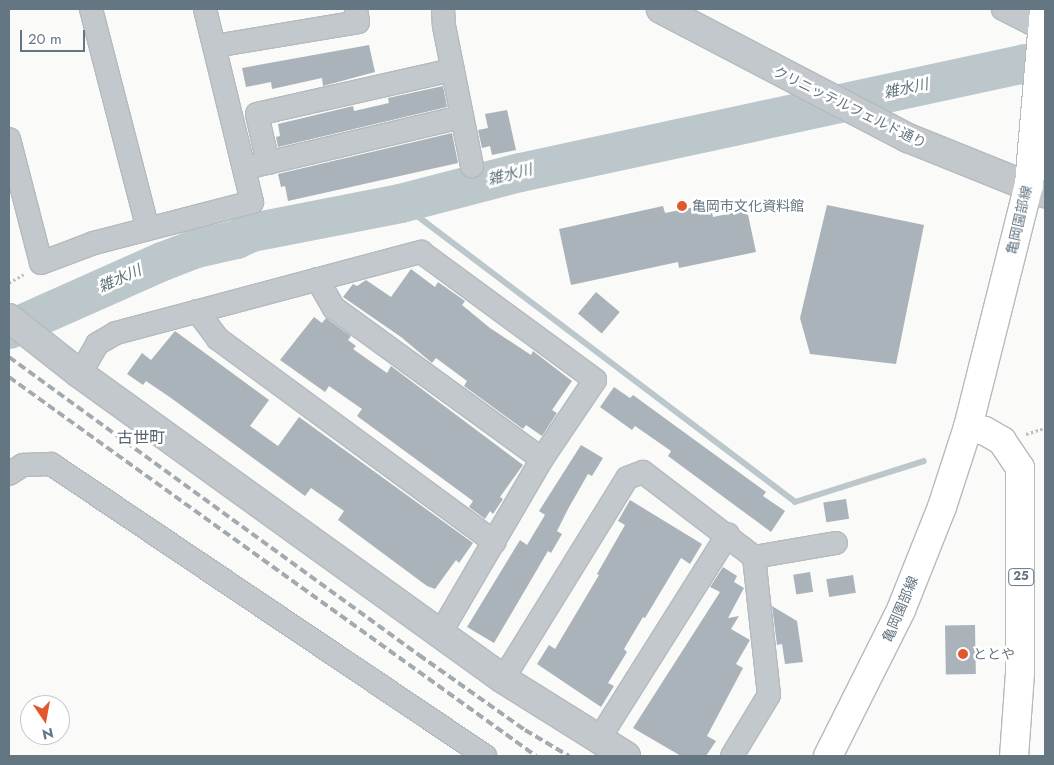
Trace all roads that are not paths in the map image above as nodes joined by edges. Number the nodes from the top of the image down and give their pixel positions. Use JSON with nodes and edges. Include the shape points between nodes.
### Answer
{"nodes":[{"id":1,"x":91,"y":9,"type":"edge"},
{"id":2,"x":205,"y":9,"type":"edge"},
{"id":3,"x":356,"y":9,"type":"edge"},
{"id":4,"x":443,"y":9,"type":"edge"},
{"id":5,"x":661,"y":9,"type":"edge"},
{"id":6,"x":1003,"y":9,"type":"edge"},
{"id":7,"x":1043,"y":19,"type":"edge"},
{"id":8,"x":215,"y":46,"type":"junction"},
{"id":9,"x":452,"y":70,"type":"junction"},
{"id":10,"x":462,"y":117,"type":"junction"},
{"id":11,"x":9,"y":139,"type":"edge"},
{"id":12,"x":268,"y":163,"type":"junction"},
{"id":13,"x":472,"y":166,"type":"dead end"},
{"id":14,"x":244,"y":169,"type":"junction"},
{"id":15,"x":1037,"y":189,"type":"edge"},
{"id":16,"x":148,"y":229,"type":"junction"},
{"id":17,"x":317,"y":279,"type":"junction"},
{"id":18,"x":197,"y":312,"type":"junction"},
{"id":19,"x":9,"y":318,"type":"edge"},
{"id":20,"x":80,"y":374,"type":"junction"},
{"id":21,"x":968,"y":427,"type":"junction"},
{"id":22,"x":542,"y":459,"type":"junction"},
{"id":23,"x":9,"y":474,"type":"edge"},
{"id":24,"x":728,"y":534,"type":"junction"},
{"id":25,"x":494,"y":542,"type":"junction"},
{"id":26,"x":836,"y":543,"type":"dead end"},
{"id":27,"x":754,"y":557,"type":"junction"},
{"id":28,"x":441,"y":632,"type":"junction"},
{"id":29,"x":503,"y":679,"type":"junction"},
{"id":30,"x":599,"y":739,"type":"junction"},
{"id":31,"x":485,"y":756,"type":"edge"},
{"id":32,"x":626,"y":756,"type":"edge"},
{"id":33,"x":732,"y":756,"type":"edge"},
{"id":34,"x":828,"y":756,"type":"edge"},
{"id":35,"x":1014,"y":756,"type":"edge"}],
"edges":[{"from":1,"to":16,"type":"street"},
{"from":2,"to":8,"type":"street"},
{"from":3,"to":8,"type":"street","via":[[358,22]]},
{"from":4,"to":9,"type":"street"},
{"from":5,"to":15,"type":"street","name":"クリニッテルフェルド通り","via":[[908,138]]},
{"from":6,"to":7,"type":"street"},
{"from":7,"to":15,"type":"main road","name":"亀岡園部線"},
{"from":8,"to":14,"type":"street"},
{"from":9,"to":10,"type":"street"},
{"from":9,"to":12,"type":"street","via":[[257,114]]},
{"from":10,"to":12,"type":"street"},
{"from":10,"to":13,"type":"street"},
{"from":11,"to":16,"type":"street","via":[[41,263],[94,243]]},
{"from":12,"to":14,"type":"street"},
{"from":14,"to":16,"type":"street","via":[[252,202]]},
{"from":15,"to":21,"type":"main road","name":"亀岡園部線"},
{"from":17,"to":18,"type":"street"},
{"from":17,"to":22,"type":"street","via":[[334,308]]},
{"from":17,"to":22,"type":"street","via":[[421,252],[595,380]]},
{"from":18,"to":20,"type":"street","via":[[116,333],[97,344]]},
{"from":18,"to":25,"type":"street","via":[[218,339]]},
{"from":19,"to":20,"type":"street"},
{"from":20,"to":28,"type":"street"},
{"from":21,"to":34,"type":"main road","name":"亀岡園部線","via":[[942,507],[901,610]]},
{"from":21,"to":35,"type":"main road","number":"25","via":[[985,431],[1002,441],[1020,468],[1020,673]]},
{"from":22,"to":25,"type":"street"},
{"from":23,"to":31,"type":"street","via":[[23,465],[50,464]]},
{"from":24,"to":27,"type":"street"},
{"from":24,"to":29,"type":"street","via":[[643,472],[626,478]]},
{"from":24,"to":30,"type":"street"},
{"from":25,"to":28,"type":"street"},
{"from":26,"to":27,"type":"street"},
{"from":27,"to":33,"type":"street","via":[[769,695]]},
{"from":28,"to":29,"type":"street"},
{"from":29,"to":30,"type":"street"},
{"from":30,"to":32,"type":"street"}]}
